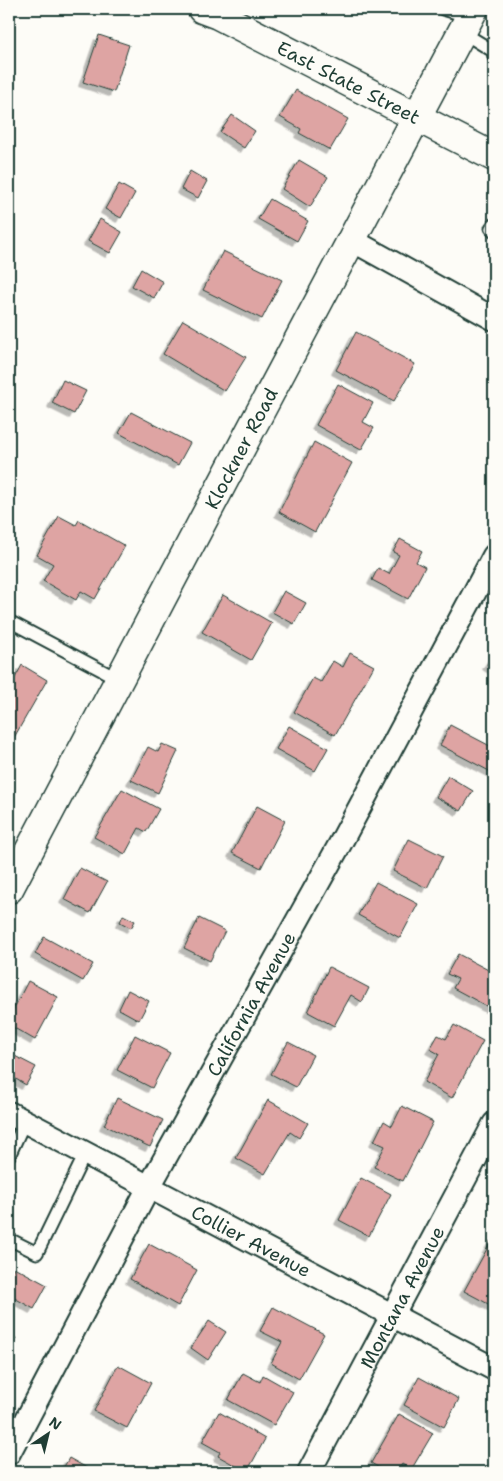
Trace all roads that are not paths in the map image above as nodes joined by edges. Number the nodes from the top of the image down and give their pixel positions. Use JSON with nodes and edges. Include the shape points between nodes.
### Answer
{"nodes":[{"id":1,"x":202,"y":9,"type":"edge"},
{"id":2,"x":443,"y":9,"type":"edge"},
{"id":3,"x":469,"y":19,"type":"edge"},
{"id":4,"x":494,"y":53,"type":"edge"},
{"id":5,"x":417,"y":117,"type":"junction"},
{"id":6,"x":493,"y":152,"type":"edge"},
{"id":7,"x":494,"y":224,"type":"edge"},
{"id":8,"x":494,"y":230,"type":"edge"},
{"id":9,"x":350,"y":239,"type":"junction"},
{"id":10,"x":494,"y":319,"type":"edge"},
{"id":11,"x":494,"y":556,"type":"edge"},
{"id":12,"x":9,"y":621,"type":"edge"},
{"id":13,"x":120,"y":680,"type":"junction"},
{"id":14,"x":9,"y":889,"type":"edge"},
{"id":15,"x":17,"y":1117,"type":"edge"},
{"id":16,"x":494,"y":1124,"type":"edge"},
{"id":17,"x":86,"y":1154,"type":"junction"},
{"id":18,"x":9,"y":1156,"type":"edge"},
{"id":19,"x":149,"y":1187,"type":"junction"},
{"id":20,"x":9,"y":1239,"type":"edge"},
{"id":21,"x":391,"y":1314,"type":"junction"},
{"id":22,"x":494,"y":1369,"type":"edge"},
{"id":23,"x":9,"y":1453,"type":"edge"},
{"id":24,"x":309,"y":1472,"type":"edge"}],
"edges":[{"from":1,"to":5,"type":"main road","name":"East State Street"},
{"from":2,"to":3,"type":"lane"},
{"from":3,"to":4,"type":"lane"},
{"from":3,"to":5,"type":"main road","name":"Klockner Road"},
{"from":5,"to":6,"type":"main road","name":"East State Street"},
{"from":5,"to":9,"type":"main road","name":"Klockner Road"},
{"from":7,"to":8,"type":"lane","via":[[491,228]]},
{"from":9,"to":10,"type":"street"},
{"from":9,"to":13,"type":"main road","name":"Klockner Road"},
{"from":11,"to":19,"type":"street","name":"California Avenue","via":[[340,844]]},
{"from":12,"to":13,"type":"lane"},
{"from":13,"to":14,"type":"main road","name":"Klockner Road"},
{"from":15,"to":17,"type":"street","name":"Collier Avenue"},
{"from":15,"to":18,"type":"lane"},
{"from":16,"to":21,"type":"street","name":"Montana Avenue"},
{"from":17,"to":19,"type":"street","name":"Collier Avenue"},
{"from":17,"to":20,"type":"lane","via":[[37,1252]]},
{"from":19,"to":21,"type":"street","name":"Collier Avenue"},
{"from":19,"to":23,"type":"street","name":"California Avenue"},
{"from":21,"to":22,"type":"street","name":"Collier Avenue"},
{"from":21,"to":24,"type":"street","name":"Montana Avenue"}]}
